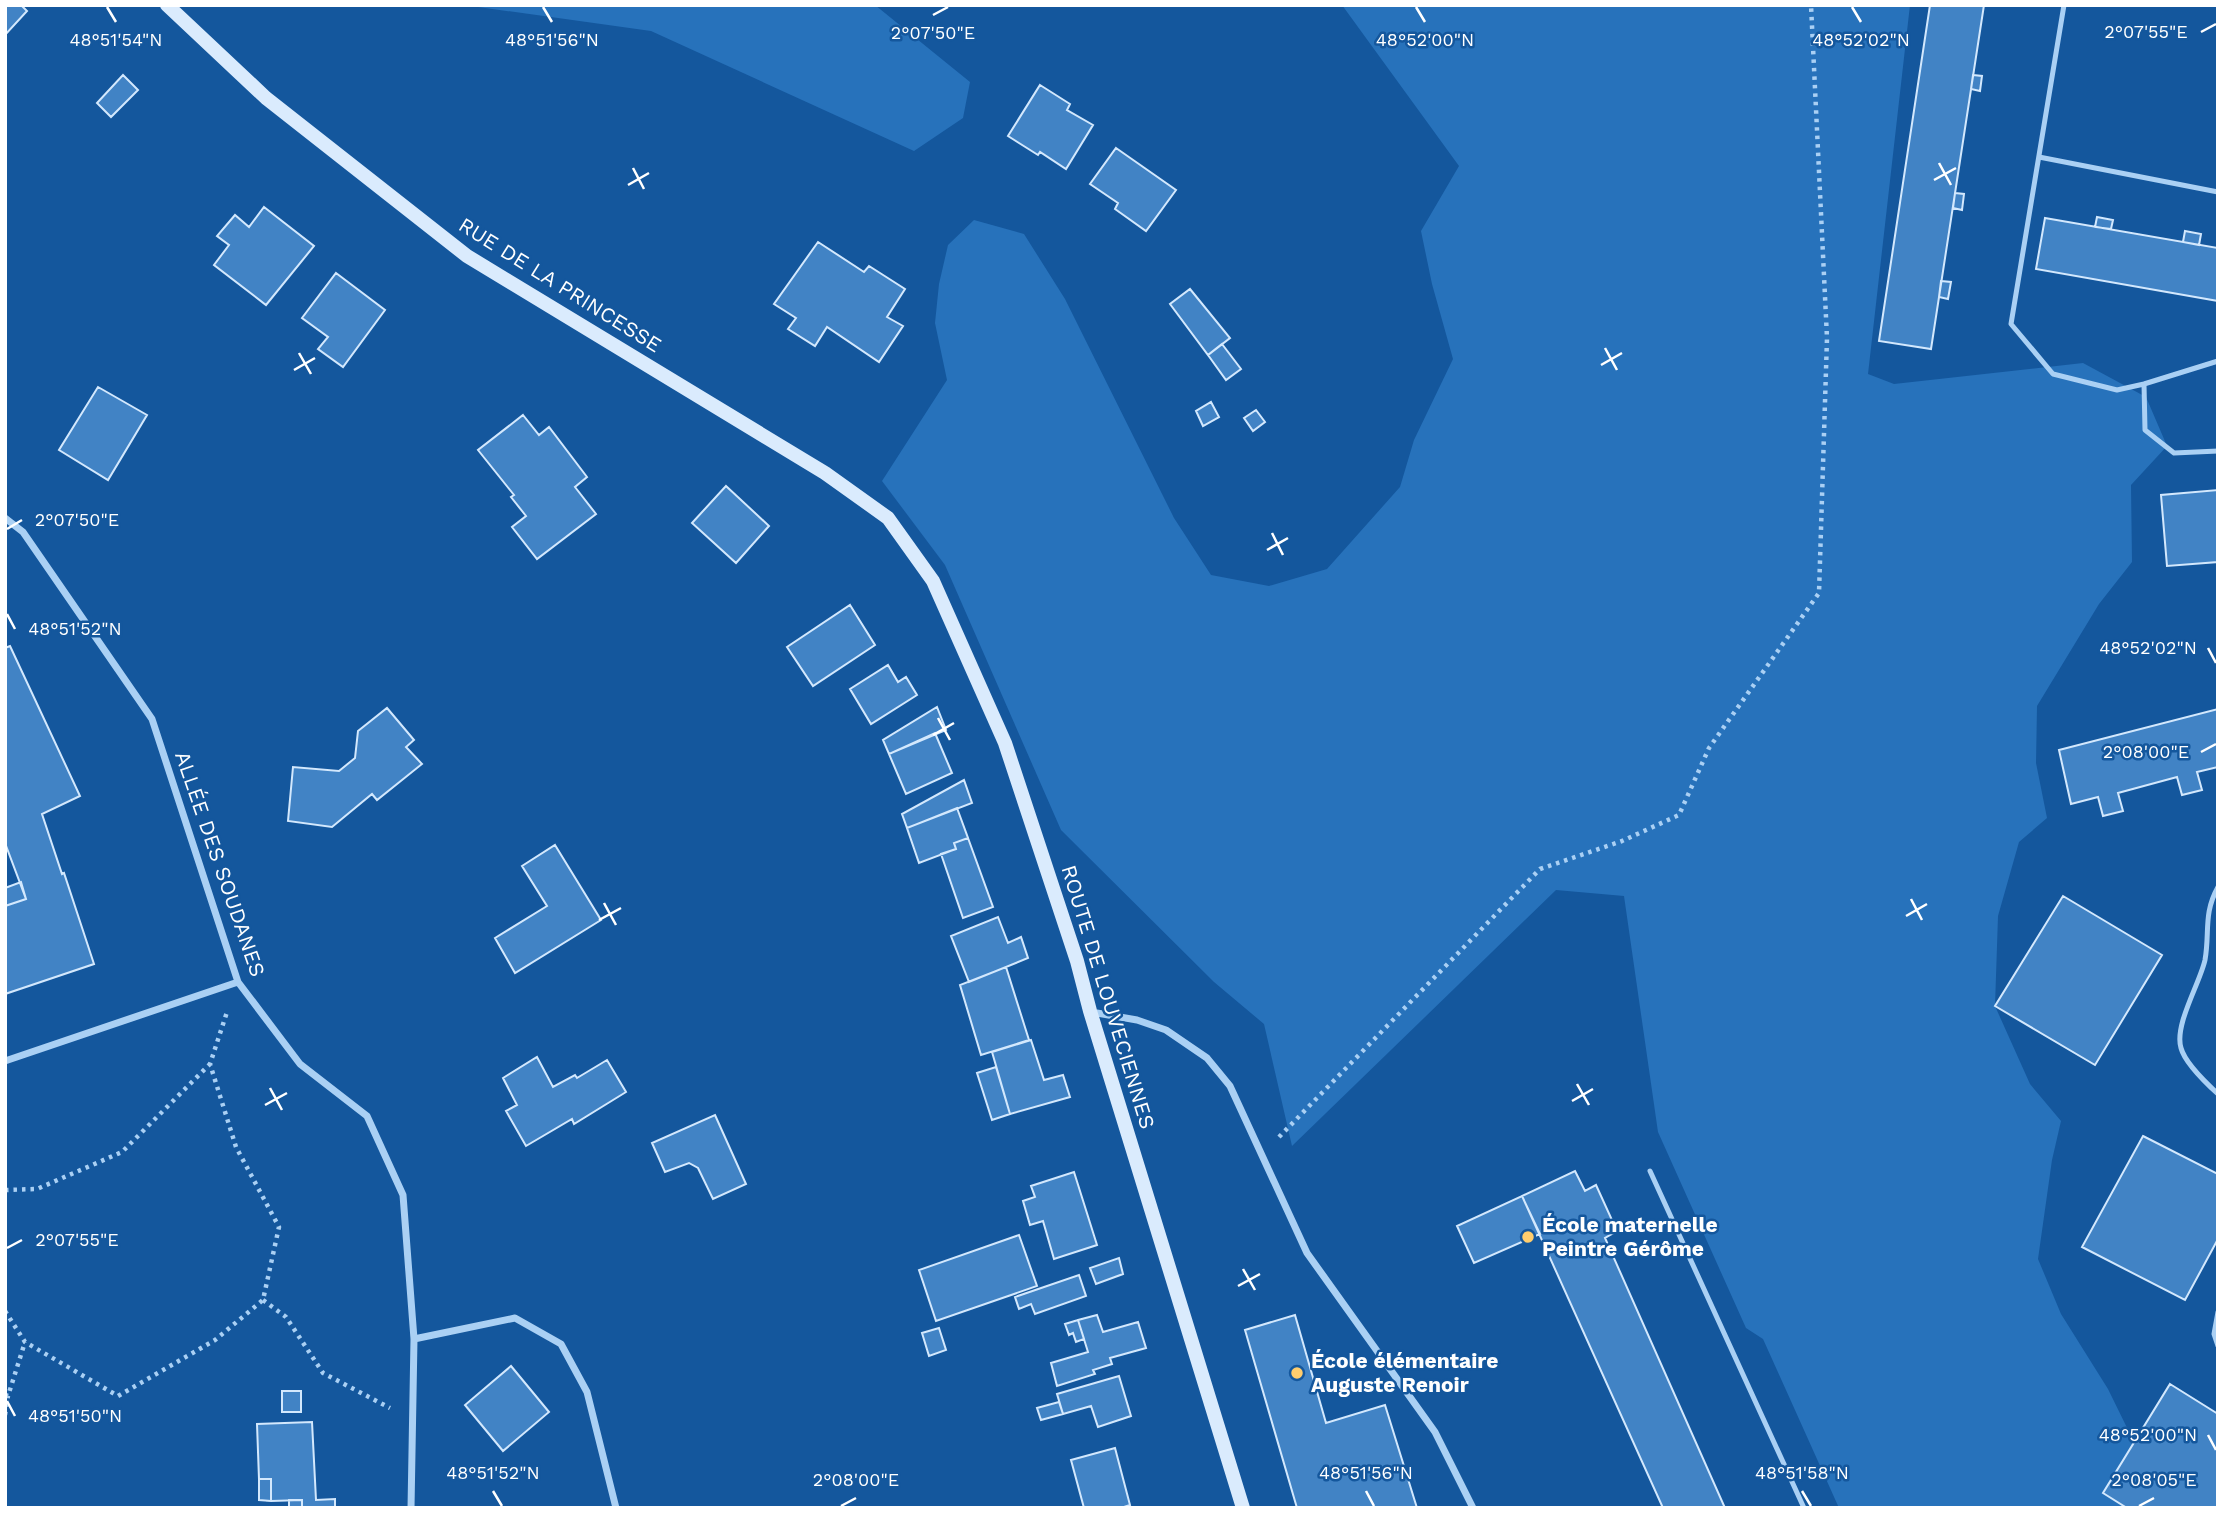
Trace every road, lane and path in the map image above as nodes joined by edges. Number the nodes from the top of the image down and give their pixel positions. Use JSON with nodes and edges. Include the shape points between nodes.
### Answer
{"nodes":[{"id":1,"x":167,"y":5,"type":"edge"},
{"id":2,"x":1811,"y":5,"type":"edge"},
{"id":3,"x":2064,"y":5,"type":"edge"},
{"id":4,"x":2039,"y":157,"type":"junction"},
{"id":5,"x":2218,"y":192,"type":"edge"},
{"id":6,"x":2218,"y":361,"type":"edge"},
{"id":7,"x":2144,"y":384,"type":"junction"},
{"id":8,"x":2218,"y":451,"type":"edge"},
{"id":9,"x":5,"y":518,"type":"edge"},
{"id":10,"x":888,"y":518,"type":"joint"},
{"id":11,"x":2218,"y":887,"type":"edge"},
{"id":12,"x":237,"y":982,"type":"junction"},
{"id":13,"x":1090,"y":1011,"type":"junction"},
{"id":14,"x":5,"y":1061,"type":"edge"},
{"id":15,"x":210,"y":1064,"type":"junction"},
{"id":16,"x":2218,"y":1094,"type":"edge"},
{"id":17,"x":1261,"y":1155,"type":"junction"},
{"id":18,"x":1650,"y":1171,"type":"dead end"},
{"id":19,"x":5,"y":1190,"type":"edge"},
{"id":20,"x":263,"y":1300,"type":"junction"},
{"id":21,"x":5,"y":1311,"type":"edge"},
{"id":22,"x":2218,"y":1312,"type":"edge"},
{"id":23,"x":414,"y":1339,"type":"junction"},
{"id":24,"x":25,"y":1342,"type":"junction"},
{"id":25,"x":2218,"y":1346,"type":"edge"},
{"id":26,"x":7,"y":1395,"type":"edge"},
{"id":27,"x":5,"y":1415,"type":"edge"},
{"id":28,"x":413,"y":1420,"type":"junction"},
{"id":29,"x":411,"y":1508,"type":"edge"},
{"id":30,"x":616,"y":1508,"type":"edge"},
{"id":31,"x":1243,"y":1508,"type":"edge"},
{"id":32,"x":1473,"y":1508,"type":"edge"},
{"id":33,"x":1804,"y":1508,"type":"edge"}],
"edges":[{"from":1,"to":10,"type":"street","name":"RUE DE LA PRINCESSE","via":[[266,98],[467,256],[825,473]]},
{"from":2,"to":17,"type":"path","via":[[1827,338],[1819,593],[1709,748],[1679,815],[1622,841],[1540,869]]},
{"from":3,"to":4,"type":"lane"},
{"from":4,"to":5,"type":"lane"},
{"from":4,"to":7,"type":"lane","via":[[2011,324],[2053,374],[2117,390]]},
{"from":6,"to":7,"type":"lane"},
{"from":7,"to":8,"type":"lane","via":[[2145,430],[2174,453]]},
{"from":9,"to":12,"type":"street","name":"ALLÉE DES SOUDANES","via":[[23,532],[152,719]]},
{"from":10,"to":13,"type":"street","name":"ROUTE DE LOUVECIENNES","via":[[933,581],[1005,743]]},
{"from":11,"to":16,"type":"lane","via":[[2209,904],[2205,960],[2183,1021],[2180,1047]]},
{"from":12,"to":14,"type":"street"},
{"from":12,"to":15,"type":"path"},
{"from":12,"to":23,"type":"street","name":"ALLÉE DES SOUDANES","via":[[300,1064],[367,1116],[402,1195]]},
{"from":13,"to":17,"type":"street","via":[[1167,1030],[1207,1058],[1230,1086]]},
{"from":13,"to":31,"type":"street","name":"ROUTE DE LOUVECIENNES"},
{"from":15,"to":19,"type":"path","via":[[122,1152],[37,1189]]},
{"from":15,"to":20,"type":"path","via":[[236,1147],[279,1227]]},
{"from":17,"to":32,"type":"street","via":[[1307,1253],[1436,1432]]},
{"from":18,"to":33,"type":"lane"},
{"from":20,"to":24,"type":"path","via":[[215,1340],[118,1396]]},
{"from":20,"to":28,"type":"path","via":[[286,1317],[323,1373]]},
{"from":21,"to":24,"type":"path"},
{"from":22,"to":25,"type":"lane","via":[[2214,1334]]},
{"from":23,"to":28,"type":"street","name":"ALLÉE DES SOUDANES"},
{"from":23,"to":30,"type":"street","via":[[515,1318],[561,1344],[587,1392]]},
{"from":24,"to":26,"type":"path"},
{"from":26,"to":27,"type":"path"},
{"from":28,"to":29,"type":"street","name":"ALLÉE DES SOUDANES"}]}
